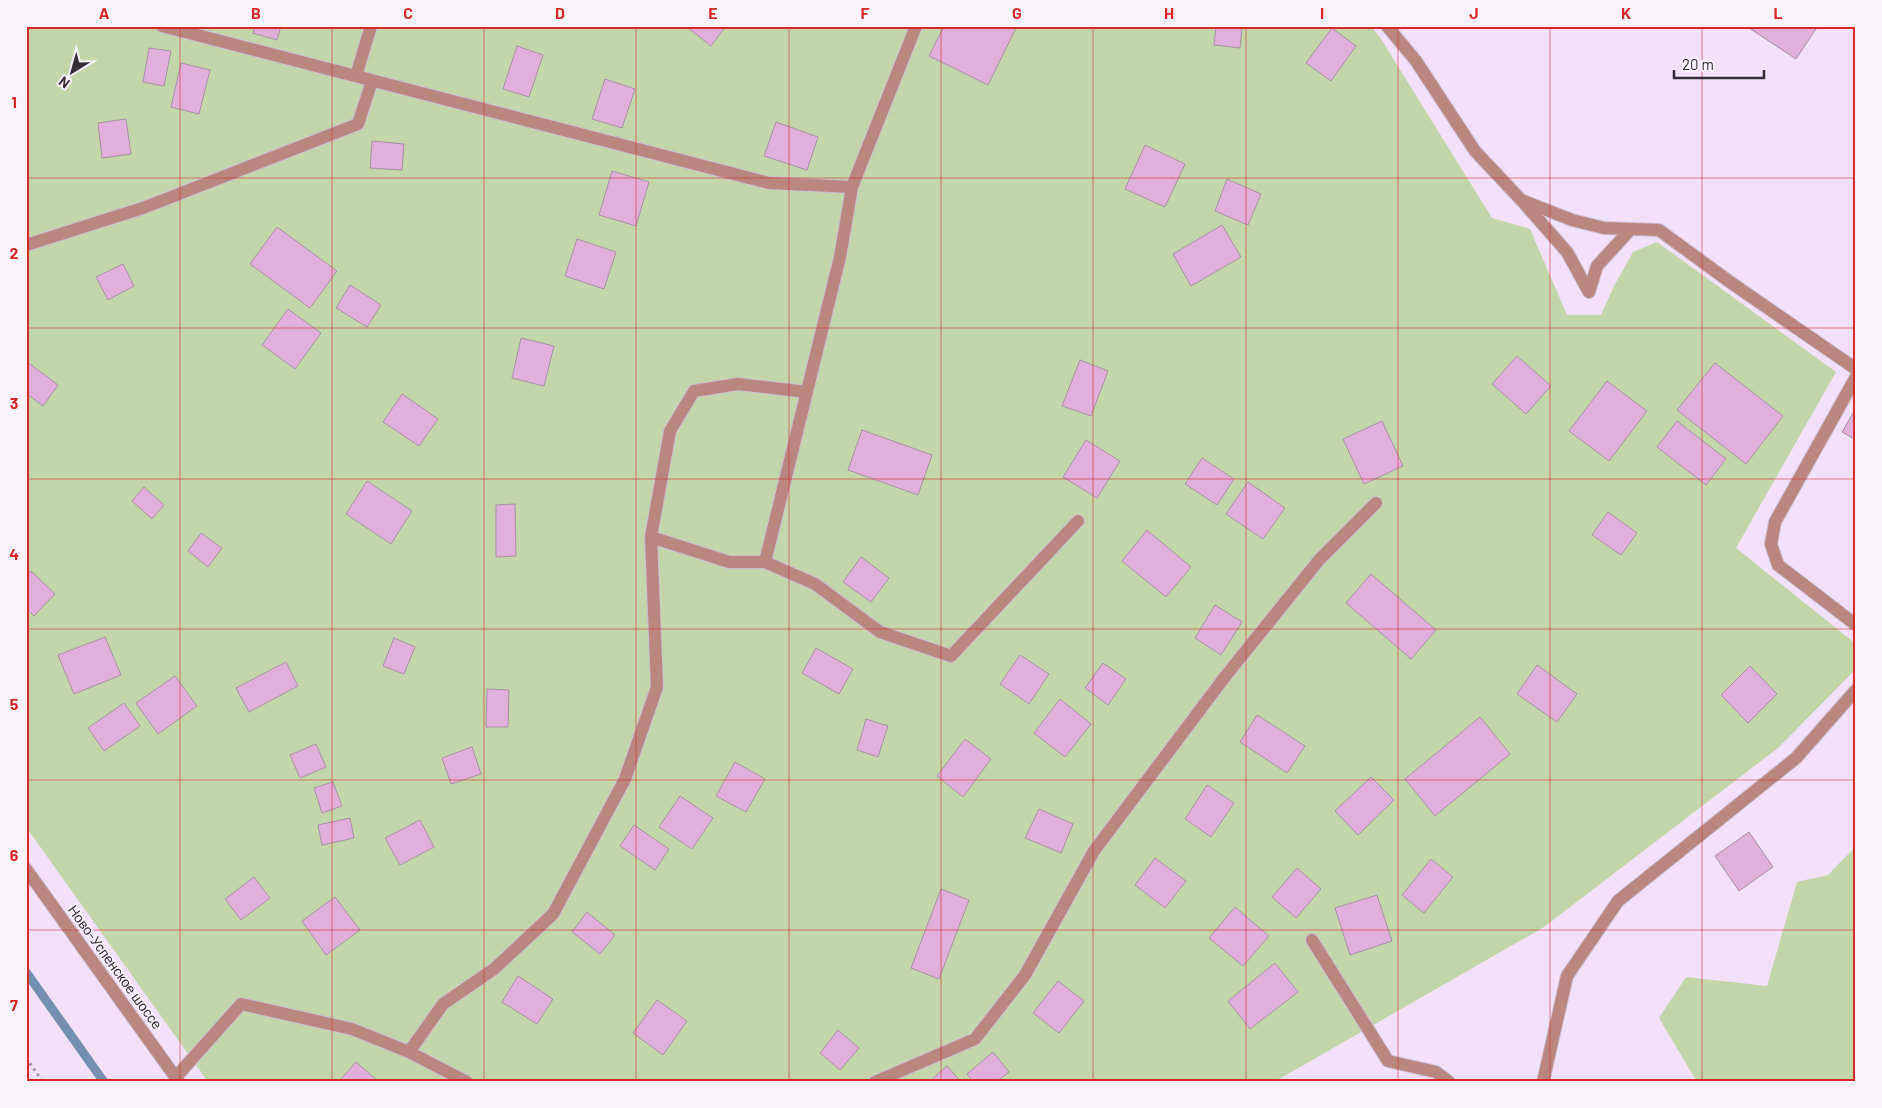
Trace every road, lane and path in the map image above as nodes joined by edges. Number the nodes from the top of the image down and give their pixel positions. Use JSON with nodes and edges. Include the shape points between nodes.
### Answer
{"nodes":[{"id":1,"x":162,"y":26,"type":"edge"},
{"id":2,"x":371,"y":26,"type":"edge"},
{"id":3,"x":916,"y":26,"type":"edge"},
{"id":4,"x":1387,"y":26,"type":"edge"},
{"id":5,"x":356,"y":76,"type":"junction"},
{"id":6,"x":372,"y":81,"type":"junction"},
{"id":7,"x":852,"y":187,"type":"junction"},
{"id":8,"x":1521,"y":200,"type":"junction"},
{"id":9,"x":1631,"y":229,"type":"junction"},
{"id":10,"x":26,"y":245,"type":"edge"},
{"id":11,"x":1856,"y":369,"type":"edge"},
{"id":12,"x":1856,"y":376,"type":"edge"},
{"id":13,"x":807,"y":392,"type":"junction"},
{"id":14,"x":1376,"y":502,"type":"dead end"},
{"id":15,"x":1078,"y":521,"type":"dead end"},
{"id":16,"x":651,"y":537,"type":"junction"},
{"id":17,"x":765,"y":562,"type":"junction"},
{"id":18,"x":1856,"y":626,"type":"edge"},
{"id":19,"x":1856,"y":690,"type":"edge"},
{"id":20,"x":26,"y":869,"type":"edge"},
{"id":21,"x":1312,"y":940,"type":"dead end"},
{"id":22,"x":409,"y":1052,"type":"junction"},
{"id":23,"x":26,"y":1058,"type":"edge"},
{"id":24,"x":178,"y":1079,"type":"edge"},
{"id":25,"x":43,"y":1082,"type":"edge"},
{"id":26,"x":467,"y":1082,"type":"edge"},
{"id":27,"x":875,"y":1082,"type":"edge"},
{"id":28,"x":1449,"y":1082,"type":"edge"},
{"id":29,"x":1543,"y":1082,"type":"edge"}],
"edges":[{"from":1,"to":5,"type":"street"},
{"from":2,"to":5,"type":"street"},
{"from":3,"to":7,"type":"street"},
{"from":4,"to":8,"type":"street","via":[[1416,61],[1475,151]]},
{"from":5,"to":6,"type":"street"},
{"from":6,"to":7,"type":"street","via":[[769,183]]},
{"from":6,"to":10,"type":"street","via":[[358,124],[143,208]]},
{"from":7,"to":13,"type":"street","via":[[840,257]]},
{"from":8,"to":9,"type":"street","via":[[1572,220],[1604,228]]},
{"from":8,"to":9,"type":"street","via":[[1567,252],[1589,292],[1597,266]]},
{"from":9,"to":11,"type":"street","via":[[1659,230]]},
{"from":12,"to":18,"type":"street","via":[[1775,522],[1771,544],[1778,564]]},
{"from":13,"to":16,"type":"street","via":[[738,384],[694,391],[670,431]]},
{"from":13,"to":17,"type":"street"},
{"from":14,"to":27,"type":"street","via":[[1319,560],[1218,686],[1100,843],[1025,976],[975,1039]]},
{"from":15,"to":17,"type":"street","via":[[951,656],[880,632],[815,584]]},
{"from":16,"to":17,"type":"street","via":[[729,562]]},
{"from":16,"to":22,"type":"street","via":[[657,686],[625,778],[554,914],[494,969],[443,1004]]},
{"from":19,"to":29,"type":"street","via":[[1796,758],[1618,901],[1567,976]]},
{"from":20,"to":24,"type":"street","name":"Ново-Успенское шоссе"},
{"from":21,"to":28,"type":"street","via":[[1388,1062],[1436,1072]]},
{"from":22,"to":24,"type":"street","via":[[352,1029],[241,1004]]},
{"from":22,"to":26,"type":"street"},
{"from":23,"to":25,"type":"path"}]}
